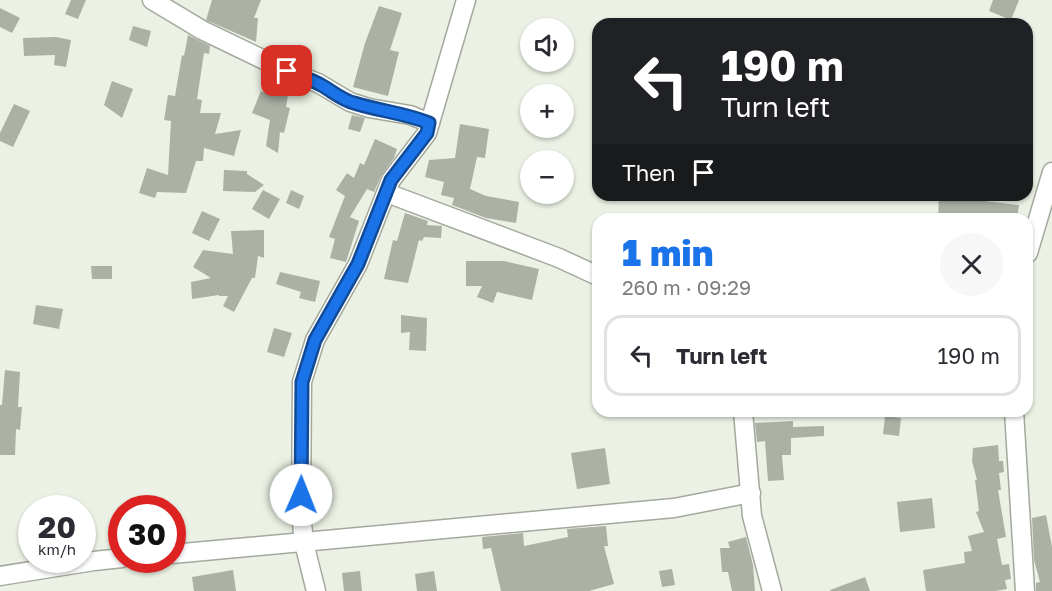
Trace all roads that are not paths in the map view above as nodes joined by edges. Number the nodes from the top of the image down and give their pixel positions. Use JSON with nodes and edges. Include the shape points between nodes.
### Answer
{"nodes":[{"id":1,"x":152,"y":0,"type":"edge"},
{"id":2,"x":466,"y":0,"type":"edge"},
{"id":3,"x":429,"y":123,"type":"junction"},
{"id":4,"x":1052,"y":172,"type":"edge"},
{"id":5,"x":387,"y":193,"type":"junction"},
{"id":6,"x":1033,"y":236,"type":"edge"},
{"id":7,"x":592,"y":273,"type":"edge"},
{"id":8,"x":744,"y":417,"type":"edge"},
{"id":9,"x":1014,"y":417,"type":"edge"},
{"id":10,"x":751,"y":493,"type":"junction"},
{"id":11,"x":304,"y":543,"type":"junction"},
{"id":12,"x":186,"y":553,"type":"edge"},
{"id":13,"x":108,"y":560,"type":"edge"},
{"id":14,"x":0,"y":576,"type":"edge"},
{"id":15,"x":316,"y":591,"type":"edge"},
{"id":16,"x":772,"y":591,"type":"edge"},
{"id":17,"x":1025,"y":591,"type":"edge"}],
"edges":[{"from":1,"to":3,"type":"street","via":[[202,30],[318,83],[350,102]]},
{"from":2,"to":3,"type":"street"},
{"from":3,"to":5,"type":"street","via":[[427,133],[391,180]]},
{"from":4,"to":6,"type":"street"},
{"from":5,"to":7,"type":"street"},
{"from":5,"to":11,"type":"street","via":[[358,264],[315,340],[302,382]]},
{"from":8,"to":10,"type":"street"},
{"from":9,"to":17,"type":"street"},
{"from":10,"to":11,"type":"street","via":[[674,508]]},
{"from":10,"to":16,"type":"street","via":[[752,516]]},
{"from":11,"to":12,"type":"street"},
{"from":11,"to":15,"type":"street"},
{"from":13,"to":14,"type":"street"}]}
